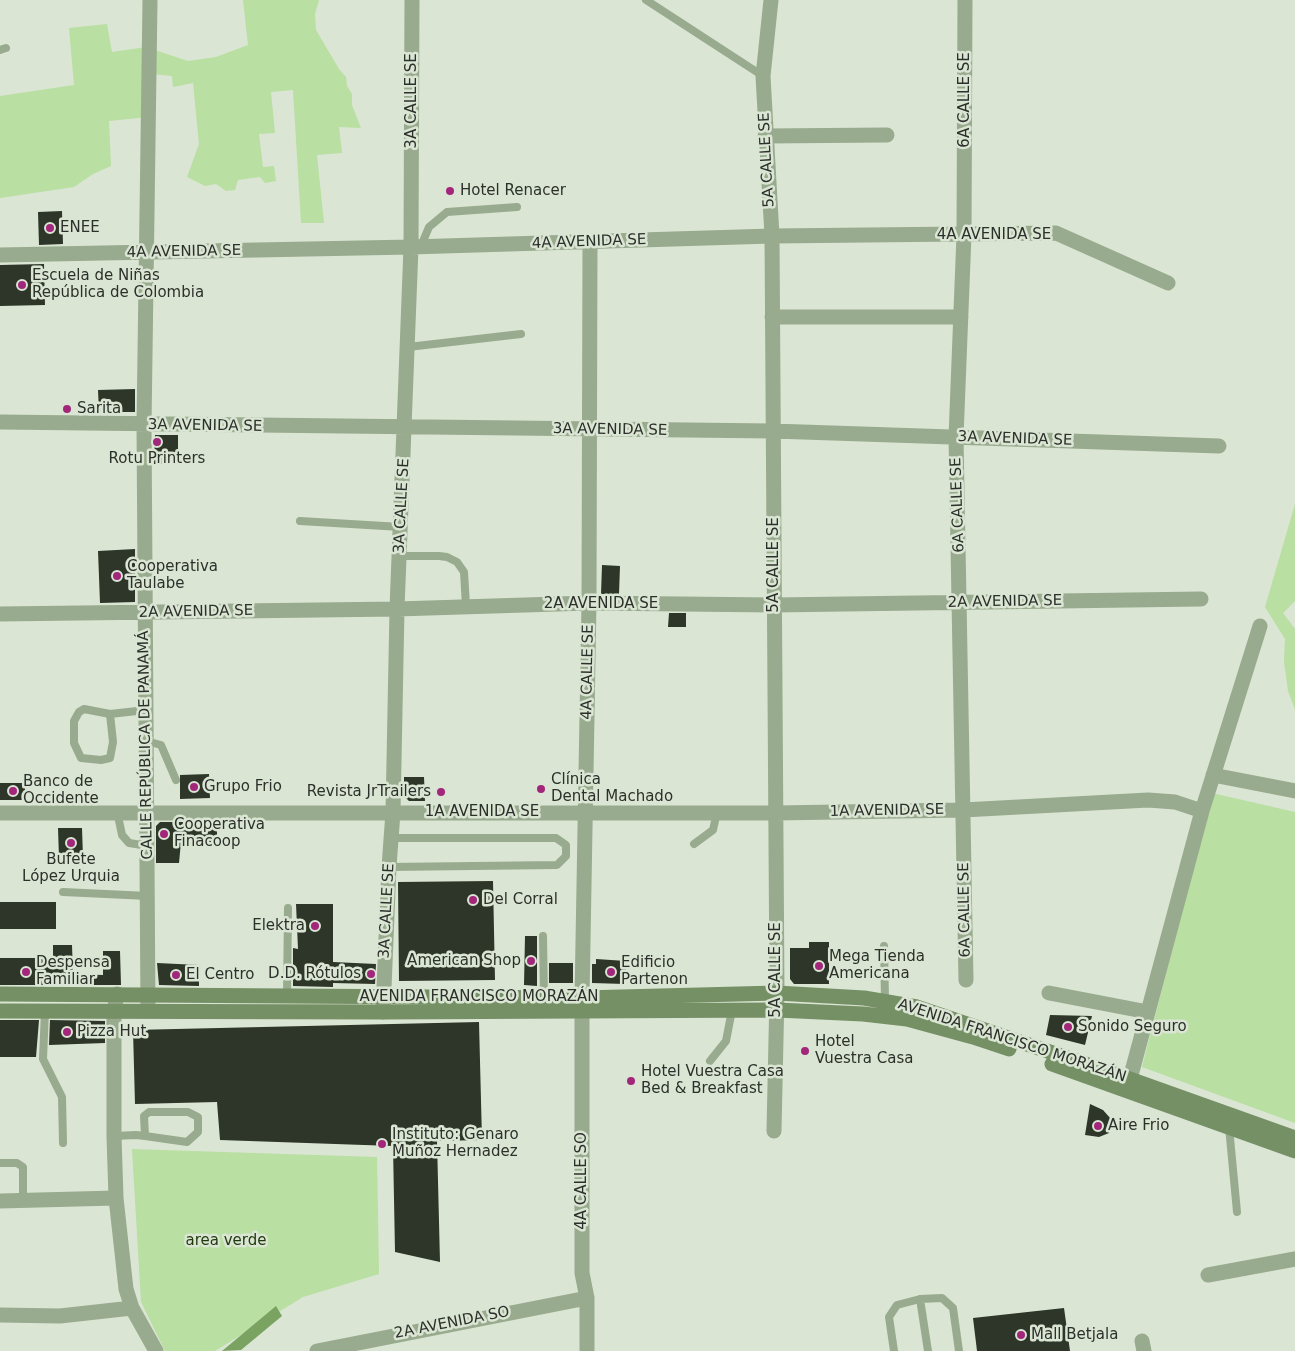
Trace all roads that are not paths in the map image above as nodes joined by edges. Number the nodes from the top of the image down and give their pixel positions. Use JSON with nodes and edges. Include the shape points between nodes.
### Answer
{"nodes":[{"id":1,"x":150,"y":0,"type":"edge"},
{"id":2,"x":412,"y":0,"type":"edge"},
{"id":3,"x":646,"y":0,"type":"edge"},
{"id":4,"x":771,"y":0,"type":"edge"},
{"id":5,"x":965,"y":0,"type":"edge"},
{"id":6,"x":763,"y":76,"type":"junction"},
{"id":7,"x":888,"y":135,"type":"dead end"},
{"id":8,"x":765,"y":136,"type":"junction"},
{"id":9,"x":517,"y":207,"type":"dead end"},
{"id":10,"x":964,"y":235,"type":"junction"},
{"id":11,"x":772,"y":236,"type":"junction"},
{"id":12,"x":590,"y":242,"type":"junction"},
{"id":13,"x":416,"y":247,"type":"junction"},
{"id":14,"x":146,"y":253,"type":"junction"},
{"id":15,"x":0,"y":255,"type":"edge"},
{"id":16,"x":1168,"y":283,"type":"dead end"},
{"id":17,"x":772,"y":316,"type":"junction"},
{"id":18,"x":961,"y":317,"type":"junction"},
{"id":19,"x":521,"y":334,"type":"dead end"},
{"id":20,"x":408,"y":347,"type":"junction"},
{"id":21,"x":0,"y":422,"type":"edge"},
{"id":22,"x":144,"y":425,"type":"junction"},
{"id":23,"x":406,"y":428,"type":"junction"},
{"id":24,"x":590,"y":429,"type":"junction"},
{"id":25,"x":773,"y":431,"type":"junction"},
{"id":26,"x":956,"y":437,"type":"junction"},
{"id":27,"x":1219,"y":446,"type":"dead end"},
{"id":28,"x":300,"y":521,"type":"dead end"},
{"id":29,"x":401,"y":528,"type":"junction"},
{"id":30,"x":400,"y":556,"type":"junction"},
{"id":31,"x":1201,"y":599,"type":"dead end"},
{"id":32,"x":589,"y":603,"type":"junction"},
{"id":33,"x":960,"y":603,"type":"junction"},
{"id":34,"x":774,"y":605,"type":"junction"},
{"id":35,"x":466,"y":606,"type":"junction"},
{"id":36,"x":397,"y":608,"type":"junction"},
{"id":37,"x":144,"y":612,"type":"junction"},
{"id":38,"x":0,"y":614,"type":"edge"},
{"id":39,"x":1260,"y":626,"type":"dead end"},
{"id":40,"x":146,"y":710,"type":"junction"},
{"id":41,"x":110,"y":714,"type":"junction"},
{"id":42,"x":146,"y":741,"type":"junction"},
{"id":43,"x":1214,"y":775,"type":"junction"},
{"id":44,"x":176,"y":780,"type":"dead end"},
{"id":45,"x":1295,"y":790,"type":"edge"},
{"id":46,"x":963,"y":810,"type":"junction"},
{"id":47,"x":117,"y":811,"type":"junction"},
{"id":48,"x":148,"y":811,"type":"junction"},
{"id":49,"x":1202,"y":811,"type":"junction"},
{"id":50,"x":0,"y":812,"type":"edge"},
{"id":51,"x":393,"y":812,"type":"junction"},
{"id":52,"x":586,"y":812,"type":"junction"},
{"id":53,"x":717,"y":812,"type":"junction"},
{"id":54,"x":775,"y":813,"type":"junction"},
{"id":55,"x":392,"y":838,"type":"junction"},
{"id":56,"x":694,"y":844,"type":"dead end"},
{"id":57,"x":148,"y":846,"type":"junction"},
{"id":58,"x":389,"y":867,"type":"junction"},
{"id":59,"x":63,"y":892,"type":"dead end"},
{"id":60,"x":148,"y":896,"type":"junction"},
{"id":61,"x":288,"y":908,"type":"dead end"},
{"id":62,"x":543,"y":936,"type":"dead end"},
{"id":63,"x":884,"y":946,"type":"dead end"},
{"id":64,"x":966,"y":980,"type":"dead end"},
{"id":65,"x":777,"y":993,"type":"junction"},
{"id":66,"x":1049,"y":993,"type":"dead end"},
{"id":67,"x":0,"y":994,"type":"edge"},
{"id":68,"x":117,"y":994,"type":"junction"},
{"id":69,"x":148,"y":994,"type":"junction"},
{"id":70,"x":287,"y":995,"type":"junction"},
{"id":71,"x":383,"y":996,"type":"junction"},
{"id":72,"x":544,"y":998,"type":"junction"},
{"id":73,"x":885,"y":1001,"type":"junction"},
{"id":74,"x":582,"y":1005,"type":"junction"},
{"id":75,"x":148,"y":1010,"type":"junction"},
{"id":76,"x":732,"y":1010,"type":"junction"},
{"id":77,"x":777,"y":1010,"type":"junction"},
{"id":78,"x":0,"y":1011,"type":"edge"},
{"id":79,"x":45,"y":1011,"type":"junction"},
{"id":80,"x":114,"y":1012,"type":"junction"},
{"id":81,"x":383,"y":1012,"type":"junction"},
{"id":82,"x":1148,"y":1012,"type":"junction"},
{"id":83,"x":976,"y":1032,"type":"junction"},
{"id":84,"x":710,"y":1061,"type":"dead end"},
{"id":85,"x":1128,"y":1084,"type":"junction"},
{"id":86,"x":1229,"y":1127,"type":"junction"},
{"id":87,"x":774,"y":1131,"type":"dead end"},
{"id":88,"x":114,"y":1136,"type":"junction"},
{"id":89,"x":145,"y":1136,"type":"junction"},
{"id":90,"x":1295,"y":1138,"type":"edge"},
{"id":91,"x":64,"y":1142,"type":"dead end"},
{"id":92,"x":1295,"y":1151,"type":"edge"},
{"id":93,"x":0,"y":1163,"type":"edge"},
{"id":94,"x":116,"y":1198,"type":"junction"},
{"id":95,"x":23,"y":1200,"type":"junction"},
{"id":96,"x":0,"y":1201,"type":"edge"},
{"id":97,"x":1237,"y":1212,"type":"dead end"},
{"id":98,"x":1295,"y":1259,"type":"edge"},
{"id":99,"x":1208,"y":1275,"type":"dead end"},
{"id":100,"x":587,"y":1298,"type":"junction"},
{"id":101,"x":920,"y":1299,"type":"junction"},
{"id":102,"x":132,"y":1308,"type":"junction"},
{"id":103,"x":0,"y":1315,"type":"edge"},
{"id":104,"x":373,"y":1345,"type":"edge"},
{"id":105,"x":156,"y":1351,"type":"edge"},
{"id":106,"x":317,"y":1351,"type":"edge"},
{"id":107,"x":587,"y":1351,"type":"edge"},
{"id":108,"x":894,"y":1351,"type":"edge"},
{"id":109,"x":928,"y":1351,"type":"edge"},
{"id":110,"x":959,"y":1351,"type":"edge"}],
"edges":[{"from":1,"to":14,"type":"street","name":"CALLE REPÚBLICA DE PANAMÁ"},
{"from":2,"to":13,"type":"street","name":"3A CALLE SE"},
{"from":3,"to":6,"type":"lane"},
{"from":4,"to":6,"type":"street","name":"5A CALLE SE"},
{"from":5,"to":10,"type":"street","name":"6A CALLE SE"},
{"from":6,"to":8,"type":"street","name":"5A CALLE SE"},
{"from":7,"to":8,"type":"street"},
{"from":8,"to":11,"type":"street","name":"5A CALLE SE"},
{"from":9,"to":13,"type":"lane","via":[[448,212],[429,227]]},
{"from":10,"to":11,"type":"street","name":"4A AVENIDA SE"},
{"from":10,"to":16,"type":"street","name":"4A AVENIDA SE","via":[[1056,233]]},
{"from":10,"to":18,"type":"street","name":"6A CALLE SE"},
{"from":11,"to":12,"type":"street","name":"4A AVENIDA SE"},
{"from":11,"to":17,"type":"street","name":"5A CALLE SE"},
{"from":12,"to":13,"type":"street","name":"4A AVENIDA SE"},
{"from":12,"to":24,"type":"street","name":"4A CALLE SE"},
{"from":13,"to":14,"type":"street","name":"4A AVENIDA SE"},
{"from":13,"to":20,"type":"street","name":"3A CALLE SE"},
{"from":14,"to":15,"type":"street","name":"4A AVENIDA SE"},
{"from":14,"to":22,"type":"street","name":"CALLE REPÚBLICA DE PANAMÁ"},
{"from":17,"to":18,"type":"street"},
{"from":17,"to":25,"type":"street","name":"5A CALLE SE"},
{"from":18,"to":26,"type":"street","name":"6A CALLE SE"},
{"from":19,"to":20,"type":"lane"},
{"from":20,"to":23,"type":"street","name":"3A CALLE SE"},
{"from":21,"to":22,"type":"street","name":"3A AVENIDA SE"},
{"from":22,"to":23,"type":"street","name":"3A AVENIDA SE"},
{"from":22,"to":37,"type":"street","name":"CALLE REPÚBLICA DE PANAMÁ"},
{"from":23,"to":24,"type":"street","name":"3A AVENIDA SE"},
{"from":23,"to":29,"type":"street","name":"3A CALLE SE"},
{"from":24,"to":25,"type":"street","name":"3A AVENIDA SE"},
{"from":24,"to":32,"type":"street","name":"4A CALLE SE"},
{"from":25,"to":26,"type":"street","name":"3A AVENIDA SE"},
{"from":25,"to":34,"type":"street","name":"5A CALLE SE"},
{"from":26,"to":27,"type":"street","name":"3A AVENIDA SE"},
{"from":26,"to":33,"type":"street","name":"6A CALLE SE"},
{"from":28,"to":29,"type":"lane"},
{"from":29,"to":30,"type":"street","name":"3A CALLE SE"},
{"from":30,"to":35,"type":"lane","via":[[439,556],[457,562],[464,572]]},
{"from":30,"to":36,"type":"street","name":"3A CALLE SE"},
{"from":31,"to":33,"type":"street","name":"2A AVENIDA SE"},
{"from":32,"to":34,"type":"street","name":"2A AVENIDA SE"},
{"from":32,"to":35,"type":"street","name":"2A AVENIDA SE"},
{"from":32,"to":52,"type":"street","name":"4A CALLE SE"},
{"from":33,"to":34,"type":"street","name":"2A AVENIDA SE"},
{"from":33,"to":46,"type":"street","name":"6A CALLE SE"},
{"from":34,"to":54,"type":"street","name":"5A CALLE SE"},
{"from":35,"to":36,"type":"street","name":"2A AVENIDA SE"},
{"from":36,"to":37,"type":"street","name":"2A AVENIDA SE"},
{"from":36,"to":51,"type":"street","name":"3A CALLE SE"},
{"from":37,"to":38,"type":"street","name":"2A AVENIDA SE"},
{"from":37,"to":40,"type":"street","name":"CALLE REPÚBLICA DE PANAMÁ"},
{"from":39,"to":43,"type":"street"},
{"from":40,"to":41,"type":"lane"},
{"from":40,"to":42,"type":"street","name":"CALLE REPÚBLICA DE PANAMÁ"},
{"from":41,"to":41,"type":"lane","via":[[110,758],[81,758],[74,743],[74,722],[79,712],[84,709]]},
{"from":42,"to":44,"type":"lane","via":[[161,745]]},
{"from":42,"to":48,"type":"street","name":"CALLE REPÚBLICA DE PANAMÁ"},
{"from":43,"to":45,"type":"street"},
{"from":43,"to":49,"type":"street"},
{"from":46,"to":49,"type":"street","name":"1A AVENIDA SE","via":[[1148,800],[1174,802]]},
{"from":46,"to":54,"type":"street","name":"1A AVENIDA SE"},
{"from":46,"to":64,"type":"street","name":"6A CALLE SE"},
{"from":47,"to":48,"type":"street","name":"1A AVENIDA SE"},
{"from":47,"to":50,"type":"street","name":"1A AVENIDA SE"},
{"from":47,"to":57,"type":"lane","via":[[118,823],[126,839],[137,846]]},
{"from":48,"to":51,"type":"street","name":"1A AVENIDA SE"},
{"from":48,"to":57,"type":"street","name":"CALLE REPÚBLICA DE PANAMÁ"},
{"from":49,"to":82,"type":"street"},
{"from":51,"to":52,"type":"street","name":"1A AVENIDA SE"},
{"from":51,"to":55,"type":"street","name":"3A CALLE SE"},
{"from":52,"to":53,"type":"street","name":"1A AVENIDA SE"},
{"from":52,"to":74,"type":"street","name":"4A CALLE SE"},
{"from":53,"to":54,"type":"street","name":"1A AVENIDA SE"},
{"from":53,"to":56,"type":"lane","via":[[713,830]]},
{"from":54,"to":65,"type":"street","name":"5A CALLE SE"},
{"from":55,"to":58,"type":"street","name":"3A CALLE SE"},
{"from":55,"to":58,"type":"lane","via":[[556,838],[566,845],[566,856],[557,865]]},
{"from":57,"to":60,"type":"street","name":"CALLE REPÚBLICA DE PANAMÁ"},
{"from":58,"to":71,"type":"street","name":"3A CALLE SE"},
{"from":59,"to":60,"type":"lane"},
{"from":60,"to":69,"type":"street","name":"CALLE REPÚBLICA DE PANAMÁ"},
{"from":61,"to":70,"type":"lane"},
{"from":62,"to":72,"type":"lane"},
{"from":63,"to":73,"type":"lane"},
{"from":65,"to":73,"type":"main road","name":"AVENIDA FRANCISCO MORAZÁN"},
{"from":65,"to":74,"type":"main road","name":"AVENIDA FRANCISCO MORAZÁN"},
{"from":65,"to":77,"type":"street","name":"5A CALLE SE"},
{"from":66,"to":82,"type":"street"},
{"from":67,"to":68,"type":"main road","name":"AVENIDA FRANCISCO MORAZÁN"},
{"from":68,"to":69,"type":"main road","name":"AVENIDA FRANCISCO MORAZÁN"},
{"from":68,"to":80,"type":"street"},
{"from":69,"to":70,"type":"main road","name":"AVENIDA FRANCISCO MORAZÁN"},
{"from":69,"to":75,"type":"street","name":"CALLE REPÚBLICA DE PANAMÁ"},
{"from":70,"to":71,"type":"main road","name":"AVENIDA FRANCISCO MORAZÁN"},
{"from":71,"to":72,"type":"main road","name":"AVENIDA FRANCISCO MORAZÁN"},
{"from":71,"to":81,"type":"street","name":"3A CALLE SE"},
{"from":72,"to":74,"type":"main road","name":"AVENIDA FRANCISCO MORAZÁN"},
{"from":73,"to":83,"type":"main road","name":"AVENIDA FRANCISCO MORAZÁN","via":[[917,1007]]},
{"from":74,"to":76,"type":"main road","name":"AVENIDA FRANCISCO MORAZÁN"},
{"from":74,"to":81,"type":"main road","name":"AVENIDA FRANCISCO MORAZÁN"},
{"from":74,"to":100,"type":"street","name":"4A CALLE SO","via":[[582,1273]]},
{"from":75,"to":80,"type":"main road","name":"AVENIDA FRANCISCO MORAZÁN"},
{"from":75,"to":81,"type":"main road","name":"AVENIDA FRANCISCO MORAZÁN"},
{"from":76,"to":77,"type":"main road","name":"AVENIDA FRANCISCO MORAZÁN"},
{"from":76,"to":84,"type":"lane","via":[[726,1041]]},
{"from":77,"to":83,"type":"main road","name":"AVENIDA FRANCISCO MORAZÁN","via":[[863,1014]]},
{"from":77,"to":87,"type":"street","name":"5A CALLE SE"},
{"from":78,"to":79,"type":"main road","name":"AVENIDA FRANCISCO MORAZÁN"},
{"from":79,"to":80,"type":"main road","name":"AVENIDA FRANCISCO MORAZÁN"},
{"from":79,"to":91,"type":"lane","via":[[43,1059],[62,1097]]},
{"from":80,"to":88,"type":"street"},
{"from":82,"to":85,"type":"street"},
{"from":83,"to":85,"type":"main road","name":"AVENIDA FRANCISCO MORAZÁN"},
{"from":85,"to":86,"type":"main road","name":"AVENIDA FRANCISCO MORAZÁN"},
{"from":85,"to":90,"type":"main road","name":"AVENIDA FRANCISCO MORAZÁN"},
{"from":86,"to":92,"type":"main road","name":"AVENIDA FRANCISCO MORAZÁN"},
{"from":86,"to":97,"type":"lane"},
{"from":88,"to":89,"type":"lane"},
{"from":88,"to":94,"type":"street"},
{"from":89,"to":89,"type":"lane","via":[[187,1142],[198,1132],[198,1118],[188,1112],[149,1112],[144,1116]]},
{"from":93,"to":95,"type":"lane","via":[[16,1163],[23,1167]]},
{"from":94,"to":95,"type":"street"},
{"from":94,"to":102,"type":"street","via":[[126,1289]]},
{"from":95,"to":96,"type":"street"},
{"from":98,"to":99,"type":"street"},
{"from":100,"to":104,"type":"street","name":"2A AVENIDA SO"},
{"from":100,"to":107,"type":"street","name":"4A CALLE SO"},
{"from":101,"to":108,"type":"lane","via":[[897,1305],[890,1317]]},
{"from":101,"to":109,"type":"lane"},
{"from":101,"to":110,"type":"lane","via":[[942,1298],[953,1308]]},
{"from":102,"to":103,"type":"street","via":[[60,1316]]},
{"from":102,"to":105,"type":"street"},
{"from":104,"to":106,"type":"street","name":"2A AVENIDA SO"}]}
